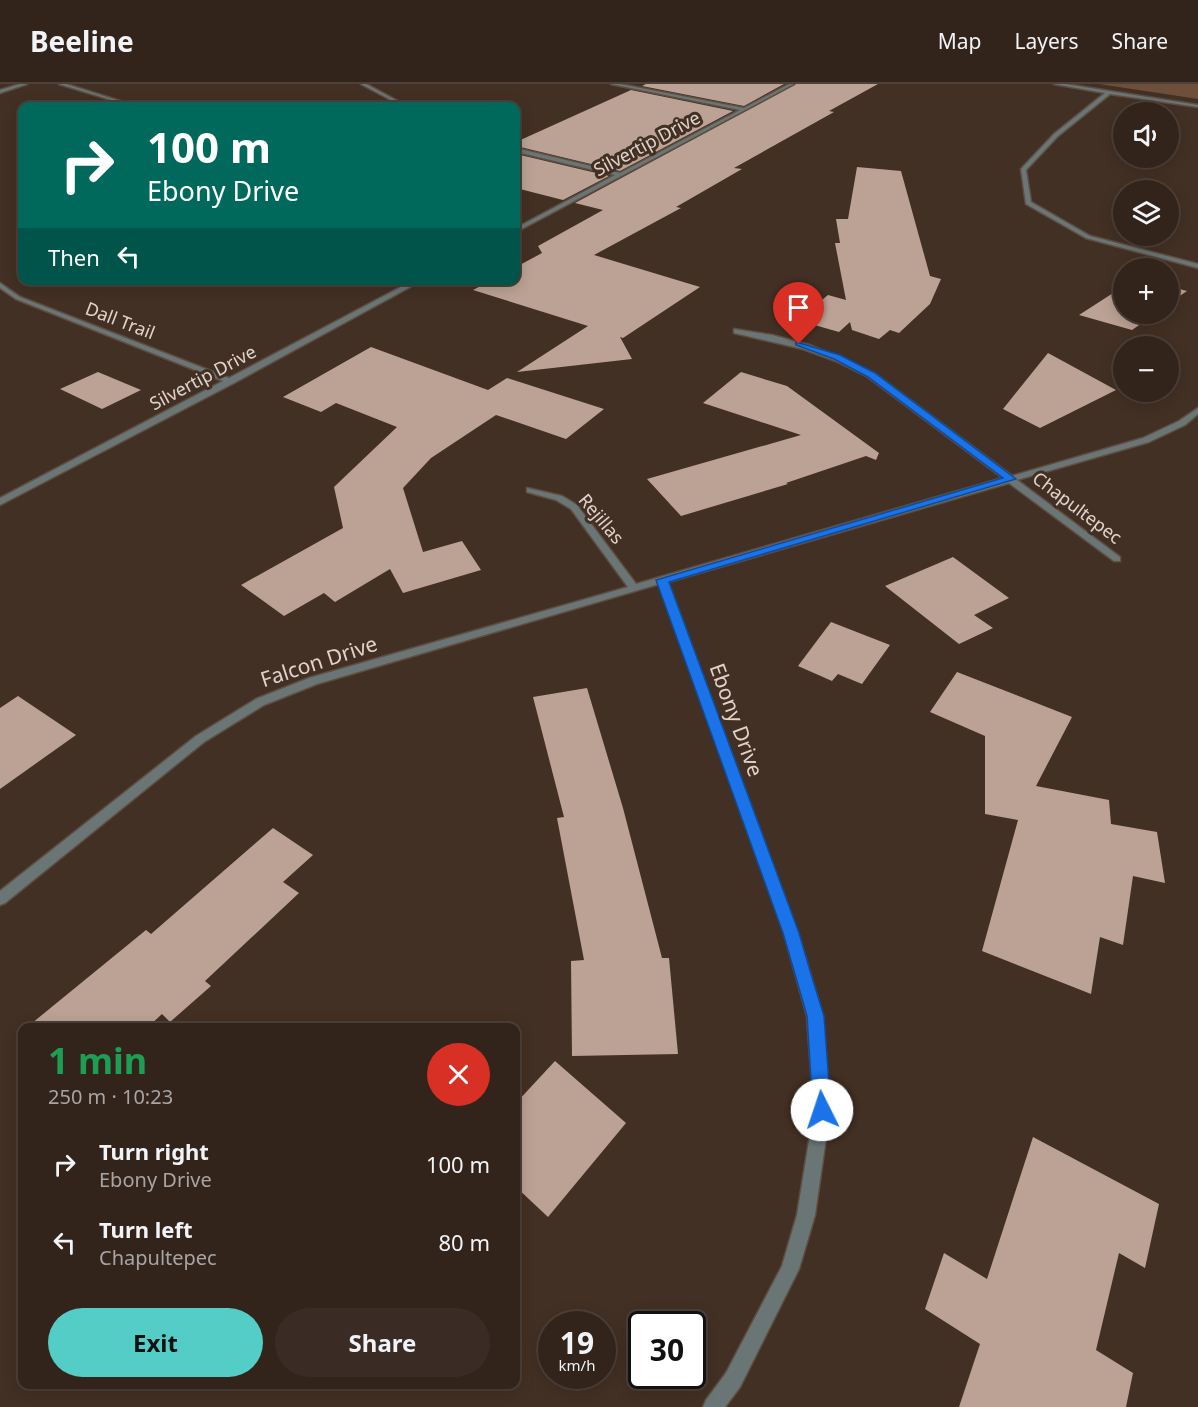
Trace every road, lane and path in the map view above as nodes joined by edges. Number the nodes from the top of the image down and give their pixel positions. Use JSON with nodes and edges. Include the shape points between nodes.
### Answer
{"nodes":[{"id":1,"x":25,"y":84,"type":"edge"},
{"id":2,"x":61,"y":84,"type":"edge"},
{"id":3,"x":363,"y":84,"type":"edge"},
{"id":4,"x":613,"y":84,"type":"edge"},
{"id":5,"x":792,"y":84,"type":"edge"},
{"id":6,"x":1056,"y":84,"type":"edge"},
{"id":7,"x":0,"y":92,"type":"edge"},
{"id":8,"x":1109,"y":92,"type":"junction"},
{"id":9,"x":121,"y":102,"type":"edge"},
{"id":10,"x":397,"y":102,"type":"edge"},
{"id":11,"x":1198,"y":106,"type":"edge"},
{"id":12,"x":744,"y":109,"type":"junction"},
{"id":13,"x":520,"y":151,"type":"edge"},
{"id":14,"x":621,"y":175,"type":"junction"},
{"id":15,"x":520,"y":228,"type":"edge"},
{"id":16,"x":1198,"y":266,"type":"edge"},
{"id":17,"x":0,"y":285,"type":"edge"},
{"id":18,"x":411,"y":285,"type":"edge"},
{"id":19,"x":737,"y":331,"type":"dead end"},
{"id":20,"x":231,"y":381,"type":"junction"},
{"id":21,"x":1198,"y":410,"type":"edge"},
{"id":22,"x":1011,"y":479,"type":"junction"},
{"id":23,"x":530,"y":490,"type":"dead end"},
{"id":24,"x":0,"y":502,"type":"edge"},
{"id":25,"x":1117,"y":559,"type":"dead end"},
{"id":26,"x":662,"y":580,"type":"junction"},
{"id":27,"x":634,"y":588,"type":"junction"},
{"id":28,"x":0,"y":899,"type":"edge"},
{"id":29,"x":712,"y":1407,"type":"edge"}],
"edges":[{"from":1,"to":7,"type":"street"},
{"from":2,"to":9,"type":"street"},
{"from":3,"to":10,"type":"street"},
{"from":4,"to":12,"type":"street"},
{"from":5,"to":12,"type":"street","name":"Silvertip Drive"},
{"from":6,"to":8,"type":"street"},
{"from":8,"to":11,"type":"street"},
{"from":8,"to":16,"type":"street","via":[[1056,135],[1023,170],[1028,202],[1088,237]]},
{"from":12,"to":14,"type":"street","name":"Silvertip Drive"},
{"from":13,"to":14,"type":"street"},
{"from":14,"to":15,"type":"street","name":"Silvertip Drive"},
{"from":17,"to":20,"type":"street","name":"Dall Trail","via":[[18,297]]},
{"from":18,"to":20,"type":"street","name":"Silvertip Drive"},
{"from":19,"to":22,"type":"street","name":"Chapultepec","via":[[799,344],[872,375]]},
{"from":20,"to":24,"type":"street","name":"Silvertip Drive"},
{"from":21,"to":22,"type":"street","via":[[1182,423],[1146,440]]},
{"from":22,"to":25,"type":"street","name":"Chapultepec"},
{"from":22,"to":26,"type":"street"},
{"from":23,"to":27,"type":"street","name":"Rejillas","via":[[574,507]]},
{"from":26,"to":27,"type":"street","name":"Falcon Drive"},
{"from":26,"to":29,"type":"street","name":"Ebony Drive","via":[[791,933],[815,1016],[822,1110],[806,1215],[789,1269],[733,1380]]},
{"from":27,"to":28,"type":"street","name":"Falcon Drive","via":[[313,681],[260,702],[201,739]]}]}
